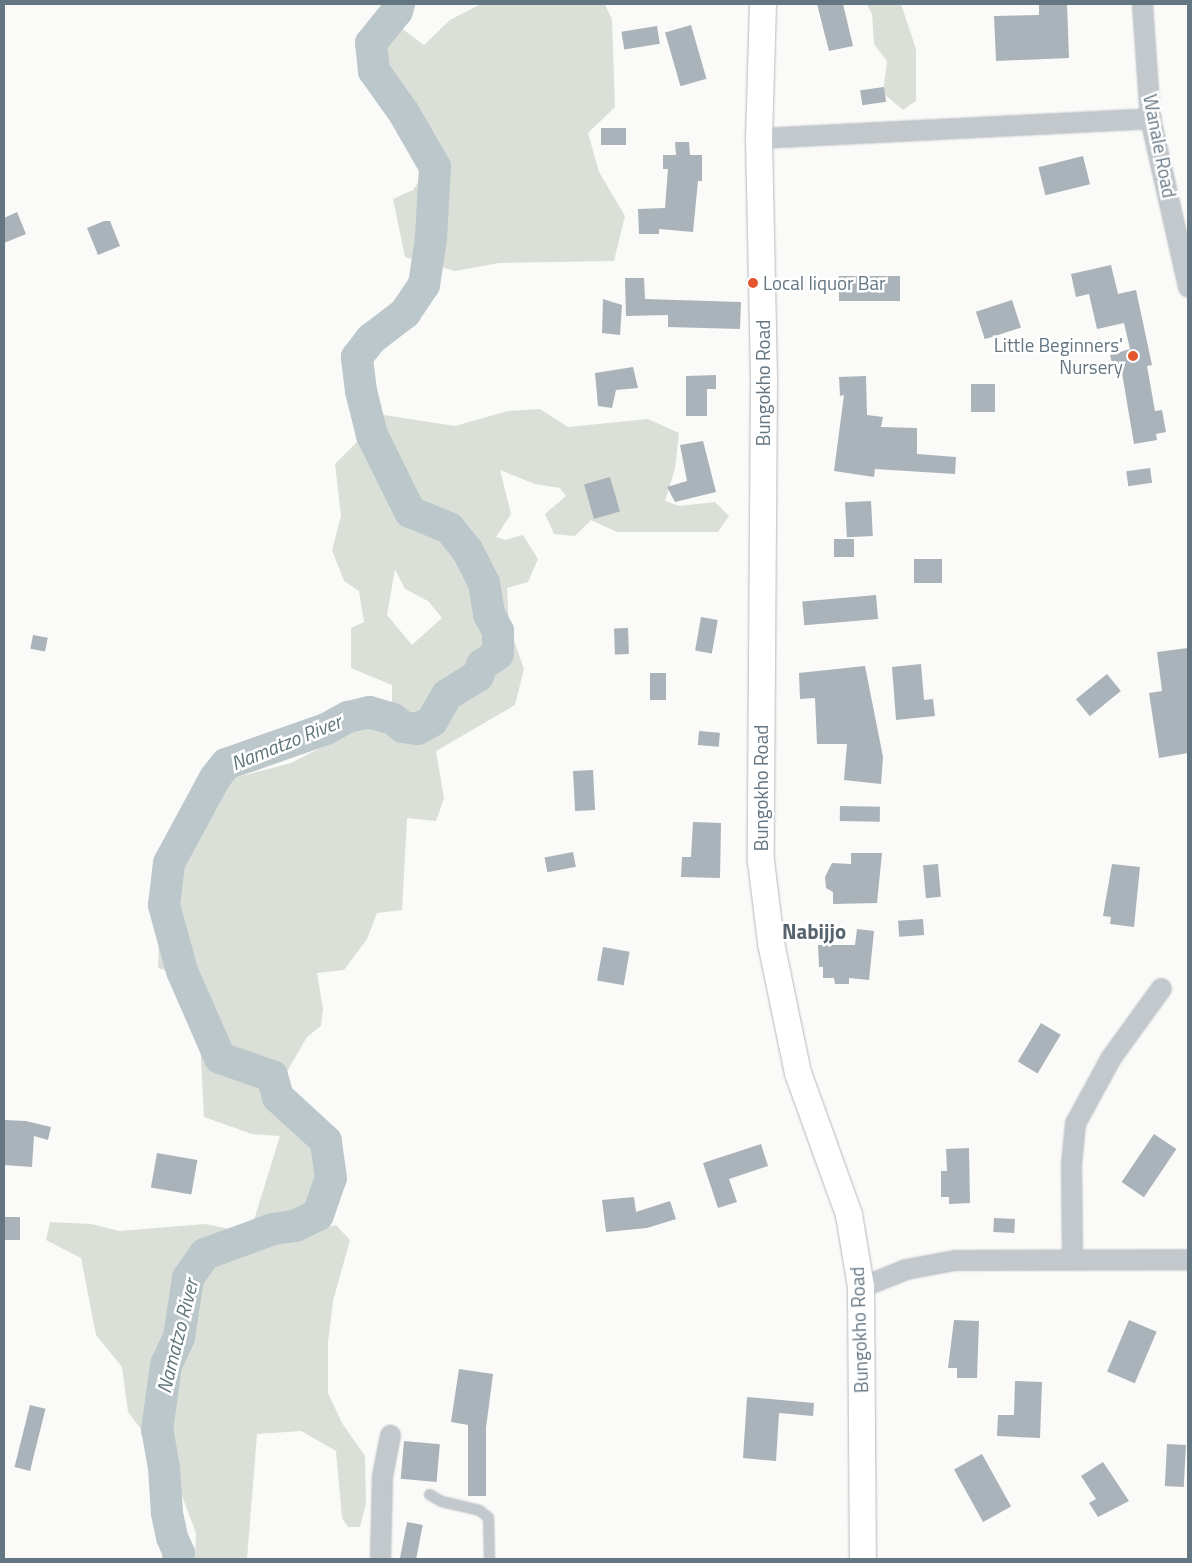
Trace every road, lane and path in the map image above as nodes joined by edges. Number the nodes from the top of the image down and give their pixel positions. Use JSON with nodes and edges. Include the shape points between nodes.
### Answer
{"nodes":[{"id":1,"x":763,"y":4,"type":"edge"},
{"id":2,"x":1142,"y":4,"type":"edge"},
{"id":3,"x":1150,"y":118,"type":"junction"},
{"id":4,"x":759,"y":138,"type":"junction"},
{"id":5,"x":1182,"y":226,"type":"edge"},
{"id":6,"x":1188,"y":287,"type":"edge"},
{"id":7,"x":1161,"y":988,"type":"dead end"},
{"id":8,"x":1072,"y":1257,"type":"junction"},
{"id":9,"x":1188,"y":1259,"type":"edge"},
{"id":10,"x":861,"y":1287,"type":"junction"},
{"id":11,"x":390,"y":1435,"type":"dead end"},
{"id":12,"x":429,"y":1494,"type":"dead end"},
{"id":13,"x":380,"y":1559,"type":"edge"},
{"id":14,"x":489,"y":1559,"type":"edge"},
{"id":15,"x":863,"y":1559,"type":"edge"}],
"edges":[{"from":1,"to":4,"type":"street","name":"Bungokho Road"},
{"from":2,"to":3,"type":"street","name":"Wanale Road"},
{"from":3,"to":4,"type":"street"},
{"from":3,"to":5,"type":"street","name":"Wanale Road"},
{"from":4,"to":10,"type":"street","name":"Bungokho Road","via":[[764,379],[761,861],[771,943],[798,1073],[848,1216]]},
{"from":5,"to":6,"type":"street","name":"Wanale Road"},
{"from":7,"to":8,"type":"street","via":[[1111,1057],[1075,1123],[1071,1164]]},
{"from":8,"to":9,"type":"street"},
{"from":8,"to":10,"type":"street","via":[[929,1263]]},
{"from":10,"to":15,"type":"street","name":"Bungokho Road"},
{"from":11,"to":13,"type":"street","via":[[382,1476]]},
{"from":12,"to":14,"type":"lane","via":[[441,1501],[479,1510],[488,1517]]}]}
